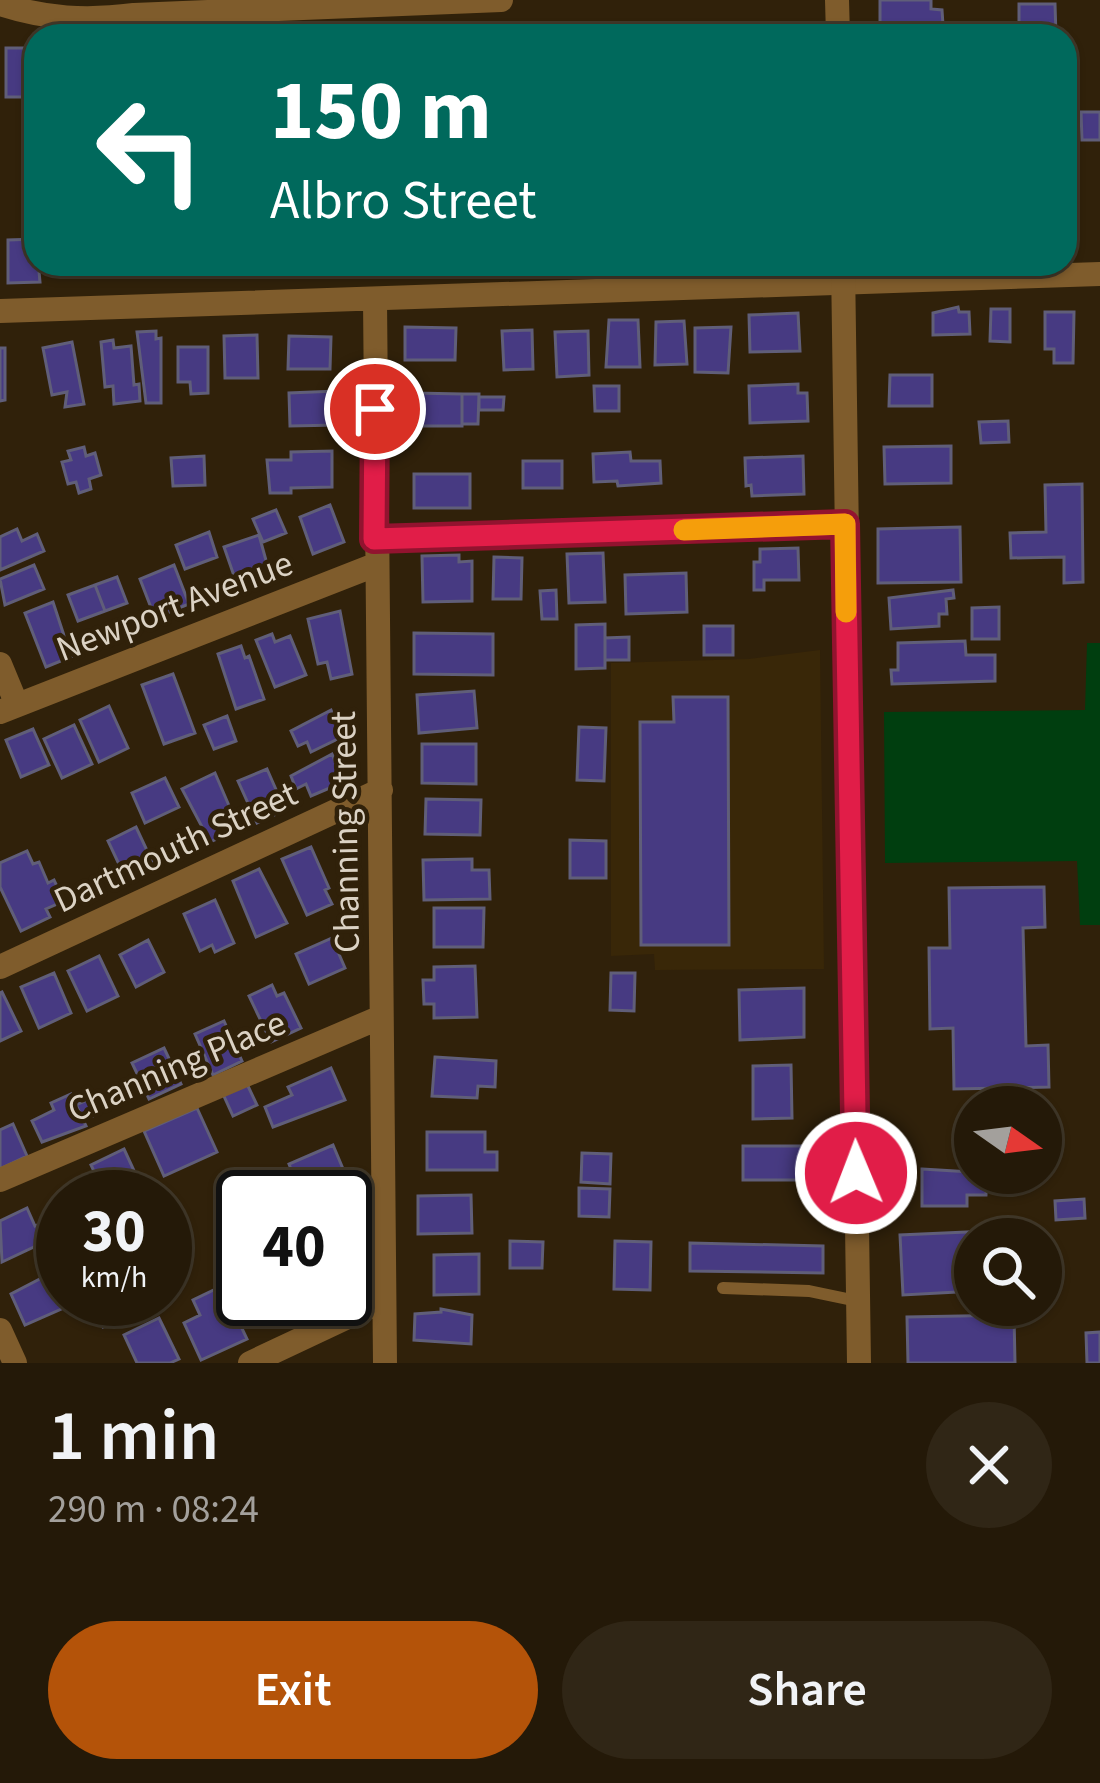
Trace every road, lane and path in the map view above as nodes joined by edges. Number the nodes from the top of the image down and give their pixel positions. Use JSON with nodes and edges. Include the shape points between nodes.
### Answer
{"nodes":[{"id":1,"x":501,"y":0,"type":"edge"},
{"id":2,"x":0,"y":4,"type":"edge"},
{"id":3,"x":789,"y":276,"type":"edge"},
{"id":4,"x":843,"y":276,"type":"edge"},
{"id":5,"x":375,"y":299,"type":"junction"},
{"id":6,"x":0,"y":311,"type":"edge"},
{"id":7,"x":845,"y":524,"type":"junction"},
{"id":8,"x":374,"y":539,"type":"junction"},
{"id":9,"x":375,"y":566,"type":"junction"},
{"id":10,"x":0,"y":664,"type":"edge"},
{"id":11,"x":8,"y":709,"type":"edge"},
{"id":12,"x":381,"y":790,"type":"junction"},
{"id":13,"x":0,"y":968,"type":"edge"},
{"id":14,"x":381,"y":1017,"type":"junction"},
{"id":15,"x":0,"y":1180,"type":"edge"},
{"id":16,"x":723,"y":1288,"type":"dead end"},
{"id":17,"x":384,"y":1300,"type":"junction"},
{"id":18,"x":858,"y":1301,"type":"junction"},
{"id":19,"x":0,"y":1330,"type":"edge"},
{"id":20,"x":15,"y":1363,"type":"edge"},
{"id":21,"x":250,"y":1363,"type":"edge"},
{"id":22,"x":385,"y":1363,"type":"edge"},
{"id":23,"x":859,"y":1363,"type":"edge"}],
"edges":[{"from":1,"to":2,"type":"street","via":[[96,20]]},
{"from":3,"to":5,"type":"street"},
{"from":4,"to":7,"type":"street"},
{"from":5,"to":6,"type":"street"},
{"from":5,"to":8,"type":"street","name":"Channing Street"},
{"from":7,"to":8,"type":"street"},
{"from":7,"to":18,"type":"street"},
{"from":8,"to":9,"type":"street","name":"Channing Street"},
{"from":9,"to":11,"type":"street","name":"Newport Avenue"},
{"from":9,"to":12,"type":"street","name":"Channing Street"},
{"from":10,"to":11,"type":"street"},
{"from":12,"to":13,"type":"street","name":"Dartmouth Street"},
{"from":12,"to":14,"type":"street","name":"Channing Street"},
{"from":14,"to":15,"type":"street","name":"Channing Place"},
{"from":14,"to":17,"type":"street","name":"Channing Street"},
{"from":16,"to":18,"type":"lane"},
{"from":17,"to":21,"type":"street"},
{"from":17,"to":22,"type":"street","name":"Channing Street"},
{"from":18,"to":23,"type":"street"},
{"from":19,"to":20,"type":"street"}]}
